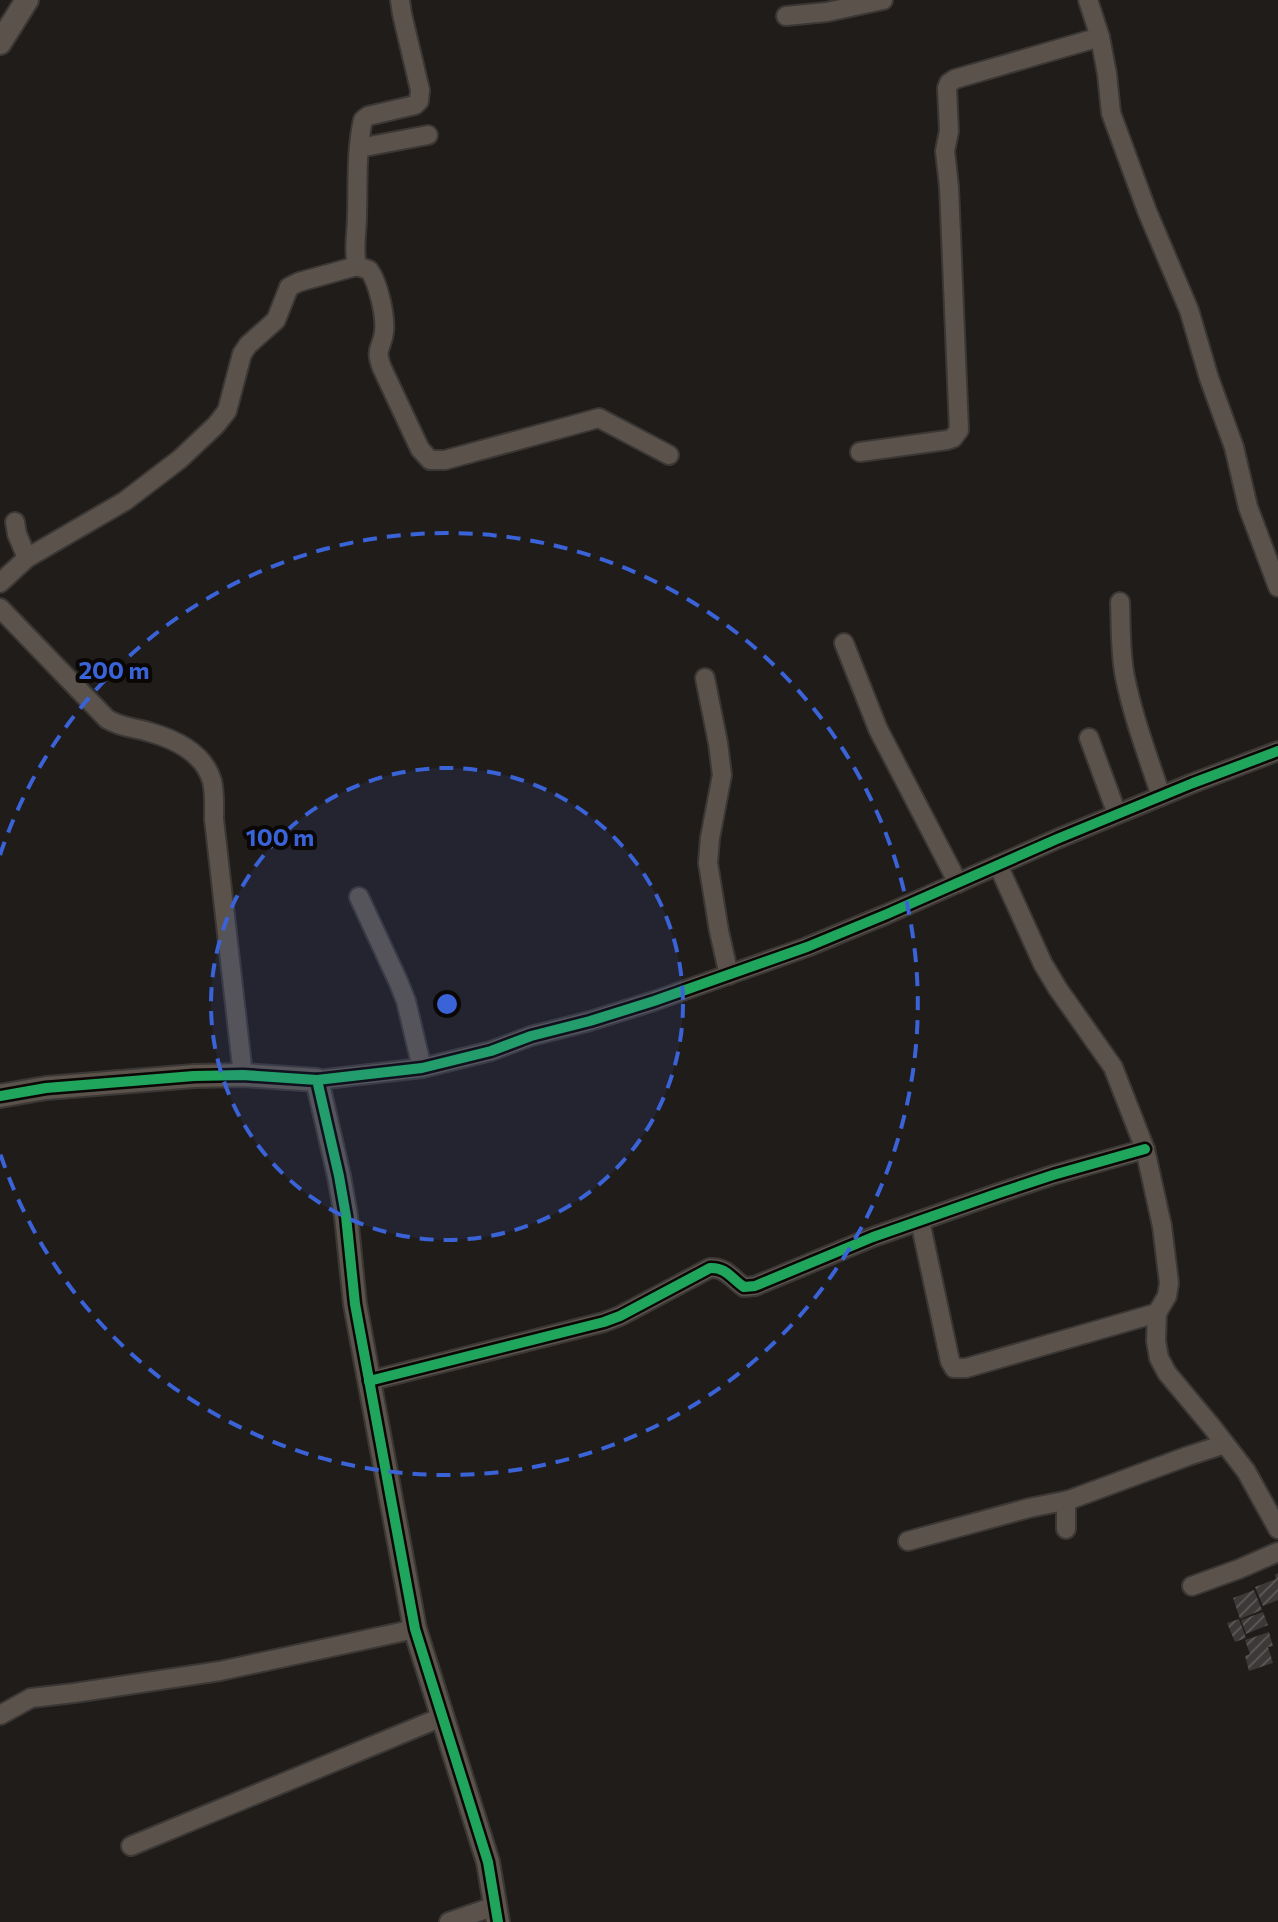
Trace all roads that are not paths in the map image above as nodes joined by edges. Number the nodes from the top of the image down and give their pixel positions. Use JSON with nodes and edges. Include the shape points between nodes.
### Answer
{"nodes":[{"id":1,"x":27,"y":0,"type":"edge"},
{"id":2,"x":400,"y":0,"type":"edge"},
{"id":3,"x":883,"y":0,"type":"edge"},
{"id":4,"x":1088,"y":0,"type":"edge"},
{"id":5,"x":786,"y":16,"type":"dead end"},
{"id":6,"x":1100,"y":37,"type":"junction"},
{"id":7,"x":0,"y":43,"type":"edge"},
{"id":8,"x":428,"y":135,"type":"dead end"},
{"id":9,"x":359,"y":148,"type":"junction"},
{"id":10,"x":357,"y":266,"type":"junction"},
{"id":11,"x":860,"y":452,"type":"dead end"},
{"id":12,"x":669,"y":455,"type":"dead end"},
{"id":13,"x":15,"y":522,"type":"dead end"},
{"id":14,"x":27,"y":558,"type":"junction"},
{"id":15,"x":0,"y":583,"type":"edge"},
{"id":16,"x":1277,"y":583,"type":"edge"},
{"id":17,"x":1120,"y":602,"type":"dead end"},
{"id":18,"x":0,"y":608,"type":"edge"},
{"id":19,"x":844,"y":643,"type":"dead end"},
{"id":20,"x":705,"y":678,"type":"dead end"},
{"id":21,"x":1089,"y":738,"type":"dead end"},
{"id":22,"x":1278,"y":751,"type":"edge"},
{"id":23,"x":1161,"y":796,"type":"junction"},
{"id":24,"x":1117,"y":814,"type":"junction"},
{"id":25,"x":998,"y":865,"type":"junction"},
{"id":26,"x":958,"y":883,"type":"junction"},
{"id":27,"x":359,"y":897,"type":"dead end"},
{"id":28,"x":729,"y":975,"type":"junction"},
{"id":29,"x":422,"y":1068,"type":"junction"},
{"id":30,"x":243,"y":1075,"type":"junction"},
{"id":31,"x":317,"y":1080,"type":"junction"},
{"id":32,"x":0,"y":1096,"type":"edge"},
{"id":33,"x":1145,"y":1149,"type":"junction"},
{"id":34,"x":920,"y":1221,"type":"junction"},
{"id":35,"x":1157,"y":1313,"type":"junction"},
{"id":36,"x":369,"y":1381,"type":"junction"},
{"id":37,"x":1225,"y":1444,"type":"junction"},
{"id":38,"x":1069,"y":1500,"type":"junction"},
{"id":39,"x":1066,"y":1529,"type":"dead end"},
{"id":40,"x":1278,"y":1529,"type":"edge"},
{"id":41,"x":908,"y":1541,"type":"dead end"},
{"id":42,"x":1278,"y":1552,"type":"edge"},
{"id":43,"x":1192,"y":1586,"type":"dead end"},
{"id":44,"x":415,"y":1629,"type":"junction"},
{"id":45,"x":0,"y":1715,"type":"edge"},
{"id":46,"x":442,"y":1717,"type":"junction"},
{"id":47,"x":131,"y":1846,"type":"dead end"},
{"id":48,"x":496,"y":1914,"type":"edge"},
{"id":49,"x":449,"y":1922,"type":"edge"}],
"edges":[{"from":1,"to":7,"type":"street"},
{"from":2,"to":9,"type":"street","via":[[420,98],[415,105],[365,118]]},
{"from":3,"to":5,"type":"street"},
{"from":4,"to":6,"type":"street"},
{"from":6,"to":11,"type":"street","via":[[949,83],[945,151],[959,430],[947,440]]},
{"from":6,"to":16,"type":"street","via":[[1111,113],[1189,310],[1231,436],[1248,507]]},
{"from":8,"to":9,"type":"street"},
{"from":9,"to":10,"type":"street"},
{"from":10,"to":12,"type":"street","via":[[369,270],[376,282],[385,323],[378,348],[382,368],[430,460],[599,418]]},
{"from":10,"to":14,"type":"street","via":[[289,287],[276,320],[242,354],[227,411],[216,425],[125,501]]},
{"from":13,"to":14,"type":"street"},
{"from":14,"to":15,"type":"street"},
{"from":17,"to":23,"type":"street","via":[[1125,675]]},
{"from":18,"to":30,"type":"street","via":[[107,719],[167,738],[204,765],[214,797]]},
{"from":19,"to":26,"type":"street","via":[[878,729]]},
{"from":20,"to":28,"type":"street","via":[[722,775],[708,863]]},
{"from":21,"to":24,"type":"street"},
{"from":22,"to":23,"type":"street"},
{"from":23,"to":24,"type":"street"},
{"from":24,"to":25,"type":"street"},
{"from":25,"to":26,"type":"street"},
{"from":25,"to":33,"type":"street","via":[[1043,964],[1113,1067]]},
{"from":26,"to":28,"type":"street"},
{"from":27,"to":29,"type":"street","via":[[406,1001]]},
{"from":28,"to":29,"type":"street","via":[[619,1013]]},
{"from":29,"to":31,"type":"street"},
{"from":30,"to":31,"type":"street"},
{"from":30,"to":32,"type":"street","via":[[46,1088]]},
{"from":31,"to":36,"type":"street","via":[[346,1216]]},
{"from":33,"to":34,"type":"street"},
{"from":33,"to":35,"type":"street","via":[[1169,1283]]},
{"from":34,"to":35,"type":"street","via":[[954,1368]]},
{"from":34,"to":36,"type":"street","via":[[750,1288],[726,1270],[710,1268],[604,1322]]},
{"from":35,"to":37,"type":"street","via":[[1159,1358]]},
{"from":36,"to":44,"type":"street"},
{"from":37,"to":38,"type":"street"},
{"from":37,"to":40,"type":"street"},
{"from":38,"to":39,"type":"street"},
{"from":38,"to":41,"type":"street"},
{"from":42,"to":43,"type":"street"},
{"from":44,"to":45,"type":"street","via":[[220,1671],[31,1698]]},
{"from":44,"to":46,"type":"street"},
{"from":46,"to":47,"type":"street"},
{"from":46,"to":48,"type":"street","via":[[488,1862]]},
{"from":48,"to":49,"type":"street"}]}
